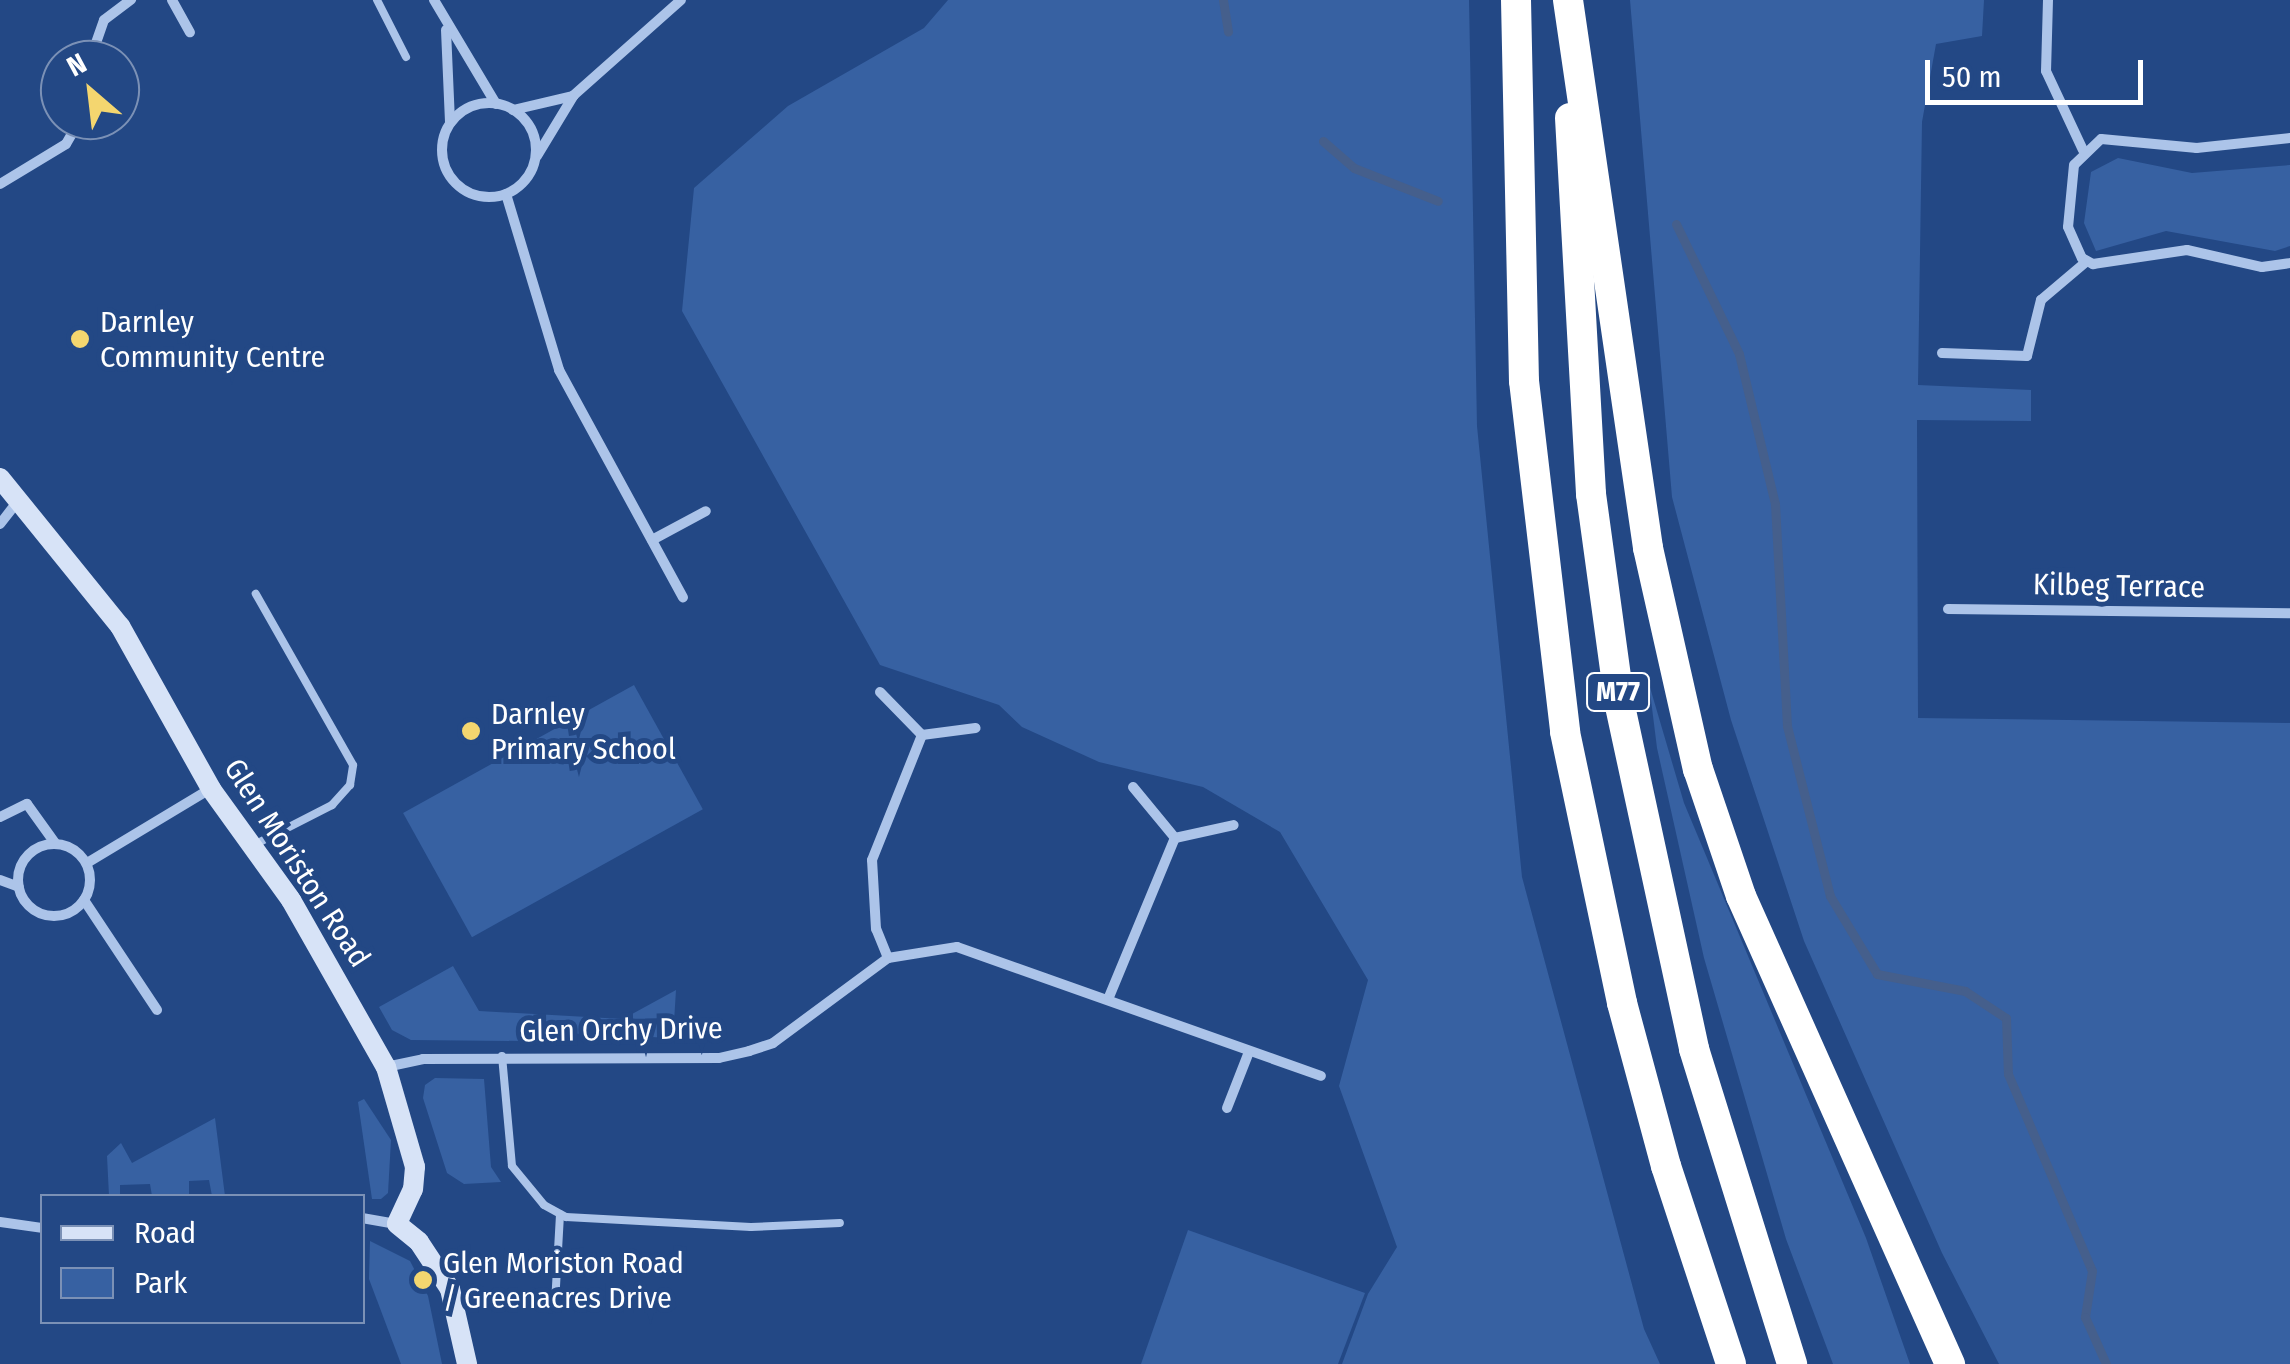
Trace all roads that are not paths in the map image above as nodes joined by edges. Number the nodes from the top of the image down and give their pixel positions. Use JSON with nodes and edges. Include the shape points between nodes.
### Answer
{"nodes":[{"id":1,"x":131,"y":0,"type":"edge"},
{"id":2,"x":172,"y":0,"type":"edge"},
{"id":3,"x":377,"y":0,"type":"edge"},
{"id":4,"x":434,"y":0,"type":"edge"},
{"id":5,"x":681,"y":0,"type":"edge"},
{"id":6,"x":1516,"y":0,"type":"edge"},
{"id":7,"x":1568,"y":0,"type":"edge"},
{"id":8,"x":2048,"y":0,"type":"edge"},
{"id":9,"x":446,"y":29,"type":"junction"},
{"id":10,"x":190,"y":32,"type":"dead end"},
{"id":11,"x":97,"y":40,"type":"edge"},
{"id":12,"x":406,"y":57,"type":"dead end"},
{"id":13,"x":574,"y":95,"type":"junction"},
{"id":14,"x":496,"y":104,"type":"junction"},
{"id":15,"x":513,"y":110,"type":"junction"},
{"id":16,"x":450,"y":123,"type":"junction"},
{"id":17,"x":2290,"y":138,"type":"edge"},
{"id":18,"x":68,"y":140,"type":"edge"},
{"id":19,"x":2083,"y":150,"type":"junction"},
{"id":20,"x":535,"y":160,"type":"junction"},
{"id":21,"x":0,"y":184,"type":"edge"},
{"id":22,"x":506,"y":194,"type":"junction"},
{"id":23,"x":2087,"y":261,"type":"junction"},
{"id":24,"x":2290,"y":263,"type":"edge"},
{"id":25,"x":1942,"y":353,"type":"dead end"},
{"id":26,"x":0,"y":478,"type":"edge"},
{"id":27,"x":18,"y":501,"type":"junction"},
{"id":28,"x":706,"y":511,"type":"dead end"},
{"id":29,"x":0,"y":524,"type":"edge"},
{"id":30,"x":652,"y":540,"type":"junction"},
{"id":31,"x":256,"y":594,"type":"dead end"},
{"id":32,"x":683,"y":597,"type":"dead end"},
{"id":33,"x":1948,"y":609,"type":"dead end"},
{"id":34,"x":2290,"y":613,"type":"edge"},
{"id":35,"x":880,"y":692,"type":"dead end"},
{"id":36,"x":976,"y":728,"type":"dead end"},
{"id":37,"x":922,"y":736,"type":"junction"},
{"id":38,"x":1133,"y":787,"type":"dead end"},
{"id":39,"x":211,"y":789,"type":"junction"},
{"id":40,"x":0,"y":817,"type":"edge"},
{"id":41,"x":1234,"y":825,"type":"dead end"},
{"id":42,"x":1174,"y":838,"type":"junction"},
{"id":43,"x":55,"y":844,"type":"junction"},
{"id":44,"x":250,"y":847,"type":"junction"},
{"id":45,"x":87,"y":863,"type":"junction"},
{"id":46,"x":0,"y":880,"type":"edge"},
{"id":47,"x":19,"y":888,"type":"junction"},
{"id":48,"x":84,"y":900,"type":"junction"},
{"id":49,"x":888,"y":958,"type":"junction"},
{"id":50,"x":1109,"y":997,"type":"junction"},
{"id":51,"x":157,"y":1010,"type":"dead end"},
{"id":52,"x":1249,"y":1052,"type":"junction"},
{"id":53,"x":502,"y":1056,"type":"junction"},
{"id":54,"x":386,"y":1067,"type":"junction"},
{"id":55,"x":1322,"y":1076,"type":"dead end"},
{"id":56,"x":1227,"y":1108,"type":"dead end"},
{"id":57,"x":1666,"y":1166,"type":"junction"},
{"id":58,"x":560,"y":1214,"type":"junction"},
{"id":59,"x":365,"y":1219,"type":"edge"},
{"id":60,"x":0,"y":1222,"type":"edge"},
{"id":61,"x":840,"y":1223,"type":"dead end"},
{"id":62,"x":397,"y":1224,"type":"junction"},
{"id":63,"x":40,"y":1228,"type":"edge"},
{"id":64,"x":555,"y":1304,"type":"dead end"},
{"id":65,"x":467,"y":1364,"type":"edge"},
{"id":66,"x":1716,"y":1364,"type":"edge"},
{"id":67,"x":1731,"y":1364,"type":"edge"},
{"id":68,"x":1792,"y":1364,"type":"edge"},
{"id":69,"x":1950,"y":1364,"type":"edge"}],
"edges":[{"from":1,"to":11,"type":"street","via":[[104,20]]},
{"from":2,"to":10,"type":"street"},
{"from":3,"to":12,"type":"lane"},
{"from":4,"to":9,"type":"street"},
{"from":5,"to":13,"type":"street"},
{"from":6,"to":57,"type":"highway","number":"M77","via":[[1524,381],[1547,606],[1592,866]]},
{"from":7,"to":68,"type":"highway","number":"M77","via":[[1582,386],[1620,706],[1694,1050]]},
{"from":7,"to":69,"type":"highway","number":"M77","via":[[1648,548],[1688,735],[1741,896]]},
{"from":8,"to":19,"type":"street","via":[[2046,71]]},
{"from":9,"to":14,"type":"street"},
{"from":9,"to":16,"type":"street"},
{"from":13,"to":15,"type":"street"},
{"from":13,"to":20,"type":"street"},
{"from":14,"to":15,"type":"street"},
{"from":14,"to":16,"type":"street","via":[[470,107]]},
{"from":15,"to":20,"type":"street","via":[[532,131]]},
{"from":16,"to":22,"type":"street","via":[[442,152],[453,181],[478,196]]},
{"from":17,"to":19,"type":"street","via":[[2197,148],[2117,136]]},
{"from":18,"to":21,"type":"street"},
{"from":19,"to":23,"type":"street","via":[[2074,164],[2068,227]]},
{"from":20,"to":22,"type":"street","via":[[525,181]]},
{"from":22,"to":30,"type":"street","via":[[560,370]]},
{"from":23,"to":24,"type":"street","via":[[2114,264],[2187,250],[2262,267]]},
{"from":23,"to":25,"type":"street","via":[[2042,300],[2026,356]]},
{"from":26,"to":27,"type":"street","name":"Glen Moriston Road"},
{"from":27,"to":29,"type":"street"},
{"from":27,"to":39,"type":"street","name":"Glen Moriston Road","via":[[120,626]]},
{"from":28,"to":30,"type":"street"},
{"from":30,"to":32,"type":"street"},
{"from":31,"to":44,"type":"lane","via":[[353,765],[350,785],[332,805]]},
{"from":33,"to":34,"type":"street","name":"Kilbeg Terrace"},
{"from":35,"to":37,"type":"street"},
{"from":36,"to":37,"type":"street"},
{"from":37,"to":49,"type":"street","via":[[872,860],[872,904]]},
{"from":38,"to":42,"type":"street"},
{"from":39,"to":44,"type":"street","name":"Glen Moriston Road"},
{"from":39,"to":45,"type":"street"},
{"from":40,"to":43,"type":"street","via":[[26,804]]},
{"from":41,"to":42,"type":"street"},
{"from":42,"to":50,"type":"street"},
{"from":43,"to":45,"type":"street"},
{"from":43,"to":47,"type":"street","via":[[31,852]]},
{"from":44,"to":54,"type":"street","name":"Glen Moriston Road","via":[[291,900]]},
{"from":45,"to":48,"type":"street","via":[[91,882]]},
{"from":46,"to":47,"type":"street"},
{"from":47,"to":48,"type":"street","via":[[28,906],[47,916],[68,914]]},
{"from":48,"to":51,"type":"street"},
{"from":49,"to":50,"type":"street","name":"Glen Orchy Drive","via":[[957,947]]},
{"from":49,"to":53,"type":"street","name":"Glen Orchy Drive","via":[[774,1043],[749,1052],[661,1059]]},
{"from":50,"to":52,"type":"street","name":"Glen Orchy Drive"},
{"from":52,"to":55,"type":"street","name":"Glen Orchy Drive"},
{"from":52,"to":56,"type":"street"},
{"from":53,"to":54,"type":"street","name":"Glen Orchy Drive"},
{"from":53,"to":58,"type":"lane","via":[[512,1166]]},
{"from":54,"to":62,"type":"street","name":"Glen Moriston Road","via":[[415,1167],[414,1189]]},
{"from":57,"to":66,"type":"highway","number":"M77"},
{"from":57,"to":67,"type":"highway","number":"M77"},
{"from":58,"to":61,"type":"lane","via":[[751,1227]]},
{"from":58,"to":64,"type":"lane"},
{"from":59,"to":62,"type":"street"},
{"from":60,"to":63,"type":"street"},
{"from":62,"to":65,"type":"street","via":[[419,1242],[450,1289]]}]}
